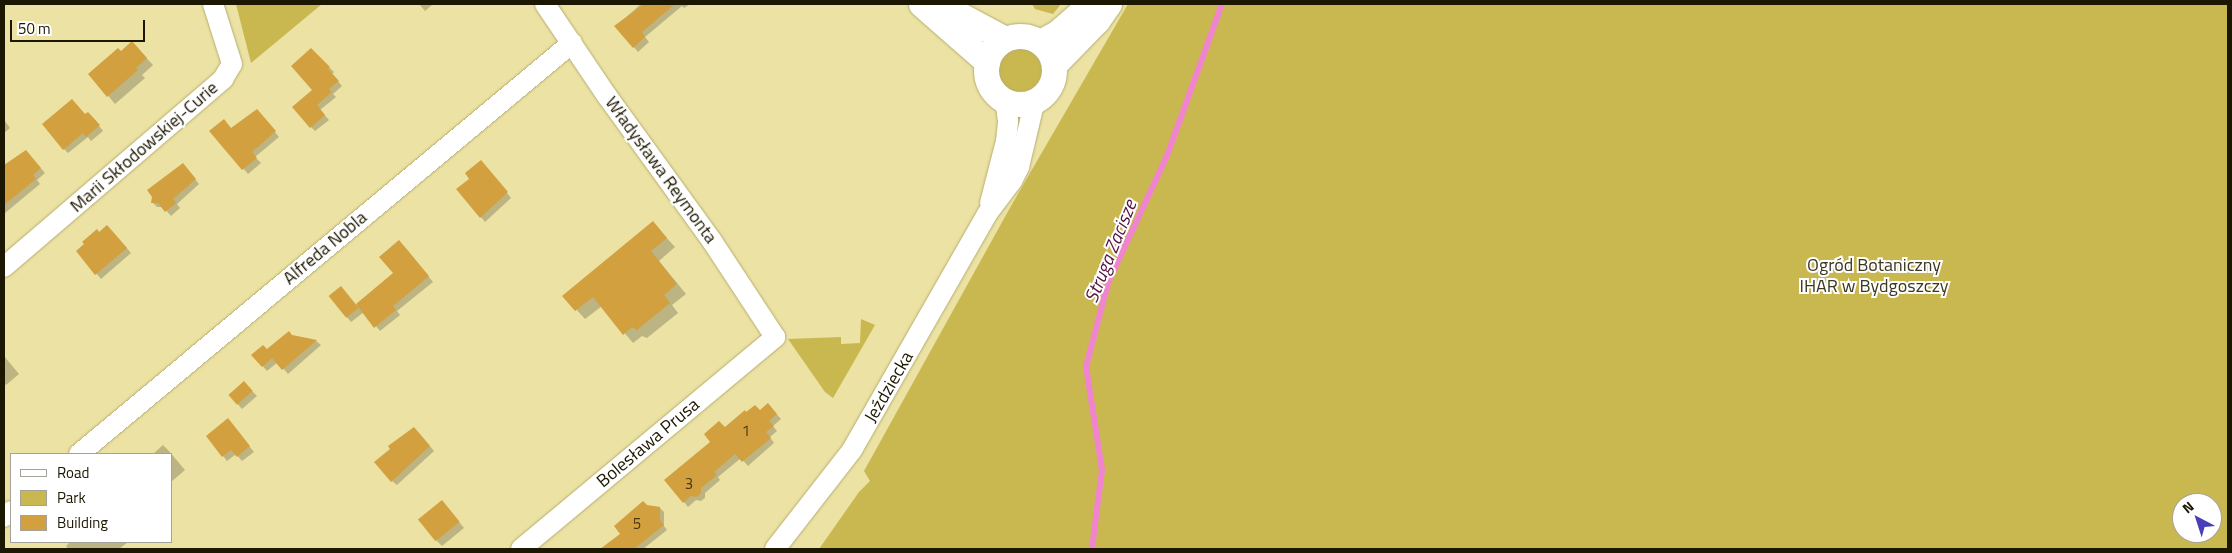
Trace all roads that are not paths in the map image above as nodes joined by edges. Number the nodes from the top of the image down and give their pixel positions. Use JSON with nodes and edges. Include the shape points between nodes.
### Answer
{"nodes":[{"id":1,"x":213,"y":4,"type":"edge"},
{"id":2,"x":545,"y":4,"type":"edge"},
{"id":3,"x":921,"y":4,"type":"edge"},
{"id":4,"x":940,"y":4,"type":"edge"},
{"id":5,"x":1090,"y":4,"type":"edge"},
{"id":6,"x":1108,"y":4,"type":"edge"},
{"id":7,"x":1005,"y":39,"type":"junction"},
{"id":8,"x":572,"y":42,"type":"junction"},
{"id":9,"x":1040,"y":42,"type":"junction"},
{"id":10,"x":987,"y":62,"type":"junction"},
{"id":11,"x":1054,"y":65,"type":"junction"},
{"id":12,"x":1005,"y":100,"type":"junction"},
{"id":13,"x":1035,"y":100,"type":"junction"},
{"id":14,"x":987,"y":214,"type":"junction"},
{"id":15,"x":4,"y":267,"type":"edge"},
{"id":16,"x":775,"y":337,"type":"joint"},
{"id":17,"x":80,"y":453,"type":"edge"},
{"id":18,"x":521,"y":549,"type":"edge"},
{"id":19,"x":775,"y":549,"type":"edge"}],
"edges":[{"from":1,"to":15,"type":"street","name":"Marii Skłodowskiej-Curie","via":[[232,64],[223,79]]},
{"from":2,"to":8,"type":"street","name":"Władysława Reymonta"},
{"from":3,"to":10,"type":"street"},
{"from":4,"to":7,"type":"street"},
{"from":5,"to":9,"type":"street","via":[[1058,32]]},
{"from":6,"to":11,"type":"street","via":[[1092,26]]},
{"from":7,"to":9,"type":"street","via":[[1028,36]]},
{"from":7,"to":10,"type":"street","via":[[996,45]]},
{"from":8,"to":16,"type":"street","name":"Władysława Reymonta","via":[[712,241]]},
{"from":8,"to":17,"type":"street","name":"Alfreda Nobla"},
{"from":9,"to":11,"type":"street","via":[[1050,53]]},
{"from":10,"to":12,"type":"street","via":[[986,74],[990,84]]},
{"from":11,"to":13,"type":"street","via":[[1051,84]]},
{"from":12,"to":13,"type":"street","via":[[1023,104]]},
{"from":12,"to":14,"type":"street","name":"Jeździecka","via":[[1006,141]]},
{"from":13,"to":14,"type":"street","name":"Jeździecka","via":[[1019,167]]},
{"from":14,"to":19,"type":"street","name":"Jeździecka","via":[[852,450]]},
{"from":16,"to":18,"type":"street","name":"Bolesława Prusa"}]}
